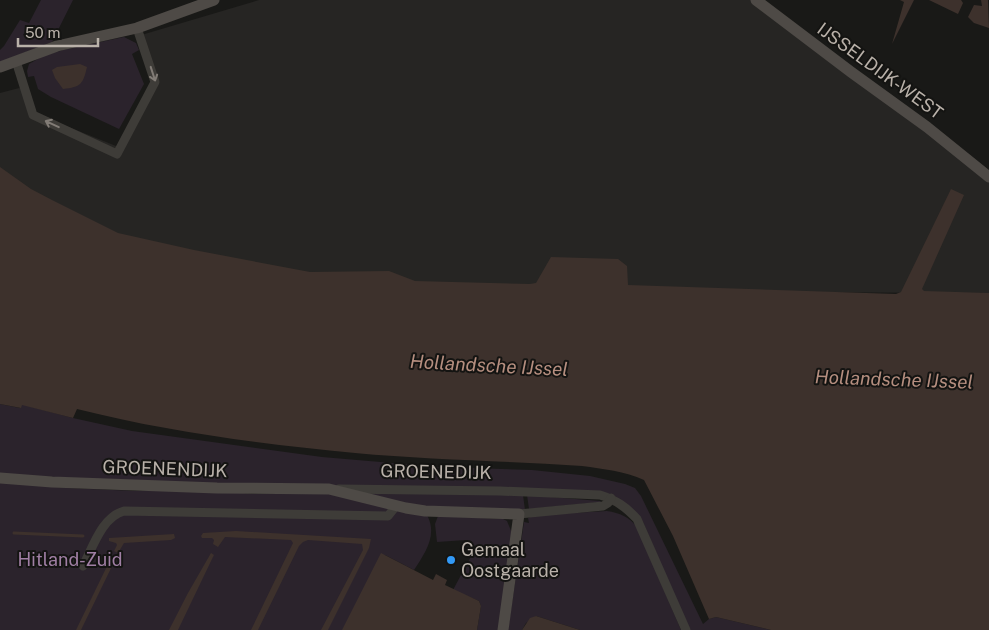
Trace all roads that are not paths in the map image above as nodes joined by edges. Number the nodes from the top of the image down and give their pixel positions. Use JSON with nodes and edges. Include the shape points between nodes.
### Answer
{"nodes":[{"id":1,"x":214,"y":0,"type":"edge"},
{"id":2,"x":756,"y":0,"type":"edge"},
{"id":3,"x":137,"y":28,"type":"junction"},
{"id":4,"x":16,"y":61,"type":"junction"},
{"id":5,"x":0,"y":67,"type":"edge"},
{"id":6,"x":989,"y":177,"type":"edge"},
{"id":7,"x":0,"y":478,"type":"edge"},
{"id":8,"x":329,"y":489,"type":"junction"},
{"id":9,"x":611,"y":498,"type":"junction"},
{"id":10,"x":396,"y":506,"type":"junction"},
{"id":11,"x":519,"y":514,"type":"junction"},
{"id":12,"x":85,"y":562,"type":"dead end"},
{"id":13,"x":503,"y":630,"type":"edge"},
{"id":14,"x":686,"y":630,"type":"edge"}],
"edges":[{"from":1,"to":3,"type":"street"},
{"from":2,"to":6,"type":"street","name":"IJSSELDIJK-WEST"},
{"from":3,"to":4,"type":"street","via":[[57,46]]},
{"from":3,"to":4,"type":"street","one_way":true,"via":[[155,82],[117,154],[33,115]]},
{"from":4,"to":5,"type":"street"},
{"from":7,"to":8,"type":"street","name":"GROENENDIJK","via":[[208,488]]},
{"from":8,"to":9,"type":"street","name":"GROENEDIJK","via":[[500,491]]},
{"from":8,"to":10,"type":"street","name":"GROENEDIJK"},
{"from":9,"to":11,"type":"street","name":"GROENEDIJK","via":[[603,506]]},
{"from":9,"to":14,"type":"street","name":"GROENEDIJK","via":[[625,506],[637,519]]},
{"from":10,"to":11,"type":"street","name":"GROENEDIJK"},
{"from":10,"to":12,"type":"street","name":"GROENEDIJK","via":[[388,516],[124,511],[108,520]]},
{"from":11,"to":13,"type":"street"}]}
